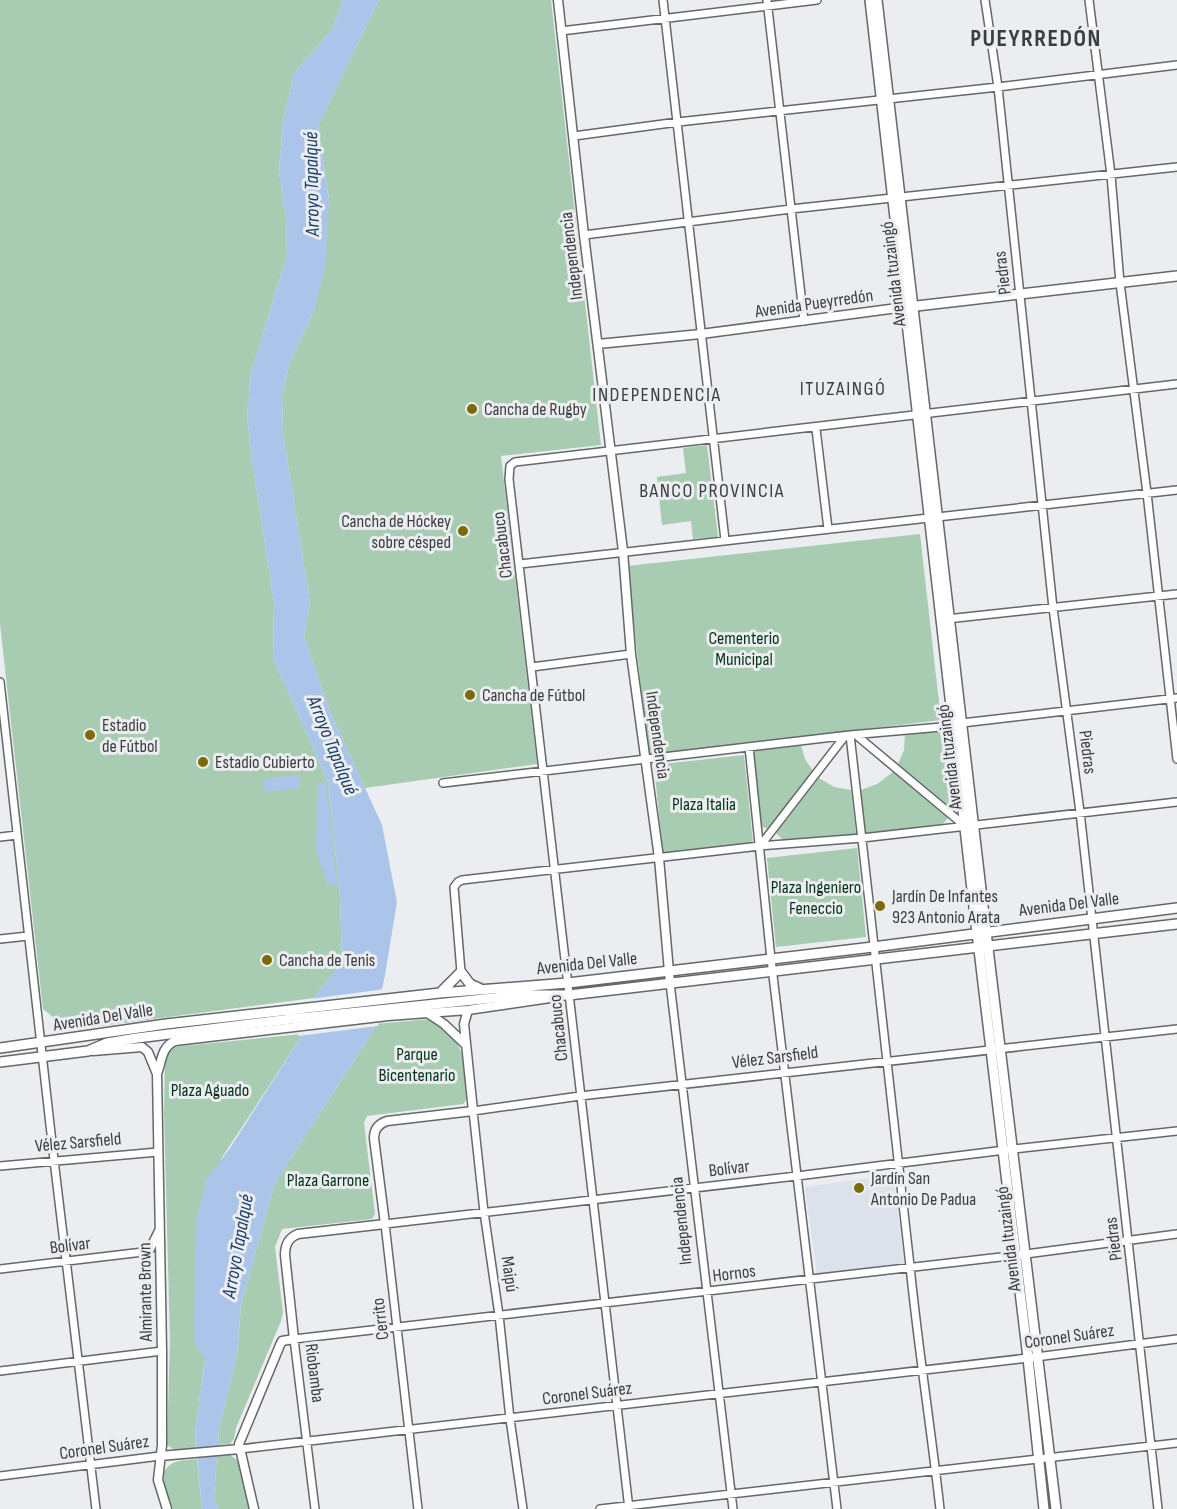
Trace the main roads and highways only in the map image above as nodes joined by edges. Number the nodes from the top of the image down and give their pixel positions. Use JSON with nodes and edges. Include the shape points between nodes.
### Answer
{"nodes":[{"id":1,"x":870,"y":0,"type":"edge"},
{"id":2,"x":877,"y":0,"type":"edge"},
{"id":3,"x":885,"y":100,"type":"junction"},
{"id":4,"x":1177,"y":276,"type":"edge"},
{"id":5,"x":909,"y":307,"type":"junction"},
{"id":6,"x":1177,"y":908,"type":"edge"},
{"id":7,"x":1177,"y":924,"type":"edge"},
{"id":8,"x":981,"y":932,"type":"junction"},
{"id":9,"x":983,"y":947,"type":"junction"},
{"id":10,"x":485,"y":989,"type":"junction"},
{"id":11,"x":440,"y":993,"type":"junction"},
{"id":12,"x":291,"y":1019,"type":"junction"},
{"id":13,"x":0,"y":1048,"type":"edge"},
{"id":14,"x":0,"y":1062,"type":"edge"},
{"id":15,"x":1008,"y":1150,"type":"junction"},
{"id":16,"x":1044,"y":1509,"type":"edge"},
{"id":17,"x":1056,"y":1509,"type":"edge"}],
"edges":[{"from":1,"to":3,"type":"main road","name":"Avenida Ituzaingó"},
{"from":2,"to":3,"type":"main road","name":"Avenida Ituzaingó"},
{"from":3,"to":5,"type":"main road","name":"Avenida Ituzaingó"},
{"from":4,"to":5,"type":"main road","name":"Avenida Pueyrredón"},
{"from":5,"to":8,"type":"main road","name":"Avenida Ituzaingó"},
{"from":6,"to":8,"type":"main road","name":"Avenida Del Valle"},
{"from":7,"to":9,"type":"main road","name":"Avenida Del Valle"},
{"from":8,"to":9,"type":"main road","name":"Avenida Ituzaingó"},
{"from":8,"to":10,"type":"main road","name":"Avenida Del Valle","via":[[568,983]]},
{"from":9,"to":12,"type":"main road","name":"Avenida Del Valle","via":[[569,995],[522,995],[388,1013]]},
{"from":9,"to":15,"type":"main road","name":"Avenida Ituzaingó"},
{"from":10,"to":11,"type":"main road","name":"Avenida Del Valle"},
{"from":10,"to":11,"type":"main road","via":[[470,984],[461,972]]},
{"from":11,"to":12,"type":"main road","name":"Avenida Del Valle","via":[[388,998]]},
{"from":12,"to":13,"type":"main road","name":"Avenida Del Valle","via":[[166,1024]]},
{"from":12,"to":14,"type":"main road","name":"Avenida Del Valle","via":[[137,1038],[107,1043],[88,1052]]},
{"from":15,"to":16,"type":"main road","name":"Avenida Ituzaingó","via":[[1015,1255]]},
{"from":15,"to":17,"type":"main road","name":"Avenida Ituzaingó","via":[[1026,1254]]}]}
